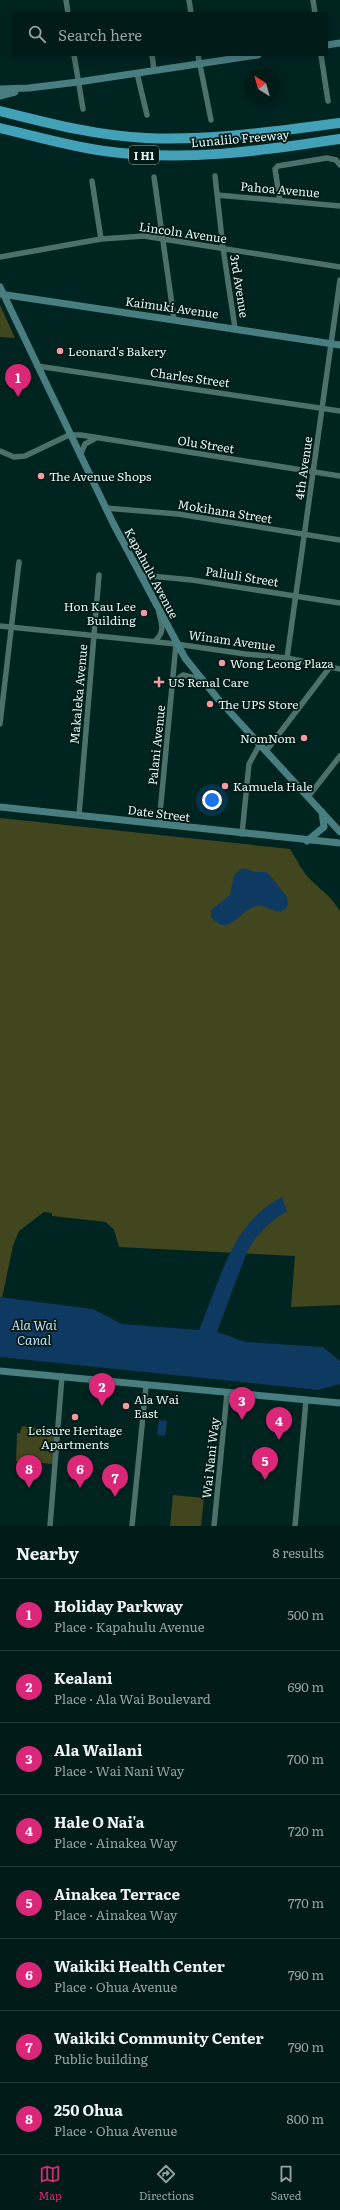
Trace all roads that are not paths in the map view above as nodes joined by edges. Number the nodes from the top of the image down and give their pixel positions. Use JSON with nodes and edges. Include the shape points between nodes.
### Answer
{"nodes":[{"id":1,"x":66,"y":0,"type":"edge"},
{"id":2,"x":189,"y":0,"type":"edge"},
{"id":3,"x":313,"y":0,"type":"edge"},
{"id":4,"x":68,"y":12,"type":"edge"},
{"id":5,"x":191,"y":12,"type":"edge"},
{"id":6,"x":315,"y":12,"type":"edge"},
{"id":7,"x":340,"y":43,"type":"edge"},
{"id":8,"x":328,"y":45,"type":"edge"},
{"id":9,"x":74,"y":56,"type":"edge"},
{"id":10,"x":152,"y":56,"type":"edge"},
{"id":11,"x":198,"y":56,"type":"edge"},
{"id":12,"x":251,"y":56,"type":"edge"},
{"id":13,"x":321,"y":56,"type":"edge"},
{"id":14,"x":199,"y":64,"type":"junction"},
{"id":15,"x":154,"y":70,"type":"junction"},
{"id":16,"x":137,"y":73,"type":"junction"},
{"id":17,"x":78,"y":82,"type":"junction"},
{"id":18,"x":29,"y":88,"type":"junction"},
{"id":19,"x":0,"y":89,"type":"edge"},
{"id":20,"x":0,"y":96,"type":"edge"},
{"id":21,"x":328,"y":101,"type":"dead end"},
{"id":22,"x":84,"y":109,"type":"dead end"},
{"id":23,"x":0,"y":110,"type":"edge"},
{"id":24,"x":147,"y":115,"type":"dead end"},
{"id":25,"x":340,"y":117,"type":"edge"},
{"id":26,"x":211,"y":120,"type":"dead end"},
{"id":27,"x":340,"y":123,"type":"edge"},
{"id":28,"x":0,"y":128,"type":"edge"},
{"id":29,"x":272,"y":132,"type":"junction"},
{"id":30,"x":340,"y":139,"type":"edge"},
{"id":31,"x":340,"y":144,"type":"edge"},
{"id":32,"x":299,"y":145,"type":"junction"},
{"id":33,"x":340,"y":164,"type":"edge"},
{"id":34,"x":215,"y":176,"type":"dead end"},
{"id":35,"x":154,"y":177,"type":"dead end"},
{"id":36,"x":92,"y":181,"type":"dead end"},
{"id":37,"x":217,"y":195,"type":"junction"},
{"id":38,"x":280,"y":201,"type":"junction"},
{"id":39,"x":340,"y":206,"type":"edge"},
{"id":40,"x":101,"y":239,"type":"junction"},
{"id":41,"x":163,"y":240,"type":"junction"},
{"id":42,"x":223,"y":248,"type":"junction"},
{"id":43,"x":0,"y":256,"type":"edge"},
{"id":44,"x":340,"y":267,"type":"edge"},
{"id":45,"x":340,"y":280,"type":"edge"},
{"id":46,"x":1,"y":292,"type":"edge"},
{"id":47,"x":174,"y":319,"type":"junction"},
{"id":48,"x":235,"y":328,"type":"junction"},
{"id":49,"x":336,"y":344,"type":"edge"},
{"id":50,"x":37,"y":366,"type":"junction"},
{"id":51,"x":323,"y":408,"type":"junction"},
{"id":52,"x":340,"y":411,"type":"edge"},
{"id":53,"x":69,"y":435,"type":"junction"},
{"id":54,"x":96,"y":438,"type":"junction"},
{"id":55,"x":0,"y":451,"type":"edge"},
{"id":56,"x":80,"y":456,"type":"junction"},
{"id":57,"x":313,"y":472,"type":"junction"},
{"id":58,"x":340,"y":476,"type":"edge"},
{"id":59,"x":105,"y":508,"type":"junction"},
{"id":60,"x":305,"y":535,"type":"junction"},
{"id":61,"x":340,"y":540,"type":"edge"},
{"id":62,"x":18,"y":562,"type":"dead end"},
{"id":63,"x":140,"y":574,"type":"junction"},
{"id":64,"x":99,"y":575,"type":"dead end"},
{"id":65,"x":296,"y":596,"type":"junction"},
{"id":66,"x":340,"y":603,"type":"edge"},
{"id":67,"x":159,"y":611,"type":"junction"},
{"id":68,"x":0,"y":626,"type":"edge"},
{"id":69,"x":10,"y":627,"type":"junction"},
{"id":70,"x":94,"y":635,"type":"junction"},
{"id":71,"x":155,"y":641,"type":"junction"},
{"id":72,"x":176,"y":644,"type":"junction"},
{"id":73,"x":287,"y":658,"type":"junction"},
{"id":74,"x":330,"y":667,"type":"junction"},
{"id":75,"x":340,"y":669,"type":"edge"},
{"id":76,"x":201,"y":678,"type":"junction"},
{"id":77,"x":174,"y":682,"type":"junction"},
{"id":78,"x":0,"y":724,"type":"edge"},
{"id":79,"x":260,"y":744,"type":"junction"},
{"id":80,"x":266,"y":751,"type":"junction"},
{"id":81,"x":340,"y":756,"type":"edge"},
{"id":82,"x":308,"y":797,"type":"junction"},
{"id":83,"x":0,"y":807,"type":"edge"},
{"id":84,"x":322,"y":812,"type":"junction"},
{"id":85,"x":79,"y":815,"type":"junction"},
{"id":86,"x":159,"y":824,"type":"junction"},
{"id":87,"x":340,"y":832,"type":"edge"},
{"id":88,"x":242,"y":834,"type":"junction"},
{"id":89,"x":307,"y":841,"type":"junction"},
{"id":90,"x":340,"y":843,"type":"edge"},
{"id":91,"x":0,"y":1371,"type":"edge"},
{"id":92,"x":62,"y":1376,"type":"junction"},
{"id":93,"x":146,"y":1386,"type":"junction"},
{"id":94,"x":228,"y":1393,"type":"junction"},
{"id":95,"x":306,"y":1400,"type":"junction"},
{"id":96,"x":340,"y":1403,"type":"edge"},
{"id":97,"x":50,"y":1526,"type":"edge"},
{"id":98,"x":132,"y":1526,"type":"edge"},
{"id":99,"x":214,"y":1526,"type":"edge"},
{"id":100,"x":295,"y":1526,"type":"edge"}],
"edges":[{"from":1,"to":4,"type":"street"},
{"from":2,"to":5,"type":"street"},
{"from":3,"to":6,"type":"street"},
{"from":7,"to":8,"type":"main road"},
{"from":9,"to":17,"type":"street"},
{"from":10,"to":15,"type":"street"},
{"from":11,"to":14,"type":"street"},
{"from":12,"to":14,"type":"main road"},
{"from":13,"to":21,"type":"street"},
{"from":14,"to":15,"type":"main road"},
{"from":14,"to":26,"type":"street"},
{"from":15,"to":16,"type":"main road"},
{"from":16,"to":17,"type":"main road"},
{"from":16,"to":24,"type":"street"},
{"from":17,"to":18,"type":"main road"},
{"from":17,"to":22,"type":"street"},
{"from":18,"to":19,"type":"main road"},
{"from":18,"to":20,"type":"main road"},
{"from":23,"to":29,"type":"highway","name":"Lunalilo Freeway","number":"I H1","via":[[109,134],[146,138],[227,137]]},
{"from":25,"to":29,"type":"highway"},
{"from":27,"to":29,"type":"highway","name":"Lunalilo Freeway","number":"I H1"},
{"from":28,"to":32,"type":"highway","name":"Lunalilo Freeway","number":"I H1","via":[[103,151],[161,156],[218,155]]},
{"from":30,"to":32,"type":"highway","name":"Lunalilo Freeway","number":"I H1"},
{"from":31,"to":32,"type":"highway"},
{"from":33,"to":38,"type":"street","via":[[327,158],[285,164],[275,168]]},
{"from":34,"to":37,"type":"street","name":"3rd Avenue"},
{"from":35,"to":41,"type":"street"},
{"from":36,"to":40,"type":"street"},
{"from":37,"to":38,"type":"street","name":"Pahoa Avenue"},
{"from":37,"to":42,"type":"street","name":"3rd Avenue"},
{"from":38,"to":39,"type":"street","name":"Pahoa Avenue"},
{"from":40,"to":41,"type":"street","name":"Lincoln Avenue","via":[[144,236]]},
{"from":40,"to":43,"type":"street","name":"Lincoln Avenue"},
{"from":41,"to":42,"type":"street","name":"Lincoln Avenue"},
{"from":41,"to":47,"type":"street"},
{"from":42,"to":44,"type":"street","name":"Lincoln Avenue"},
{"from":42,"to":48,"type":"street","name":"3rd Avenue"},
{"from":45,"to":49,"type":"street","name":"4th Avenue"},
{"from":46,"to":47,"type":"main road","name":"Kaimuki Avenue"},
{"from":46,"to":50,"type":"main road","name":"Kapahulu Avenue"},
{"from":47,"to":48,"type":"main road","name":"Kaimuki Avenue"},
{"from":48,"to":49,"type":"main road","name":"Kaimuki Avenue"},
{"from":49,"to":51,"type":"street","name":"4th Avenue"},
{"from":50,"to":51,"type":"street","name":"Charles Street"},
{"from":50,"to":53,"type":"main road","name":"Kapahulu Avenue"},
{"from":51,"to":52,"type":"street","name":"Charles Street"},
{"from":51,"to":57,"type":"street","name":"4th Avenue"},
{"from":53,"to":54,"type":"street","name":"Olu Street"},
{"from":53,"to":55,"type":"street","via":[[25,456],[14,457]]},
{"from":53,"to":56,"type":"main road","name":"Kapahulu Avenue"},
{"from":54,"to":56,"type":"street","via":[[85,444]]},
{"from":54,"to":57,"type":"street","name":"Olu Street"},
{"from":56,"to":59,"type":"main road","name":"Kapahulu Avenue"},
{"from":57,"to":58,"type":"street","name":"Olu Street"},
{"from":57,"to":60,"type":"street","name":"4th Avenue"},
{"from":59,"to":60,"type":"street","name":"Mokihana Street","via":[[178,514]]},
{"from":59,"to":63,"type":"main road","name":"Kapahulu Avenue"},
{"from":60,"to":61,"type":"street","name":"Mokihana Street"},
{"from":60,"to":65,"type":"street","name":"4th Avenue"},
{"from":62,"to":69,"type":"street"},
{"from":63,"to":65,"type":"street","name":"Paliuli Street"},
{"from":63,"to":67,"type":"main road","name":"Kapahulu Avenue"},
{"from":64,"to":70,"type":"street","name":"Makaleka Avenue"},
{"from":65,"to":66,"type":"street","name":"Paliuli Street"},
{"from":65,"to":73,"type":"street","name":"4th Avenue"},
{"from":67,"to":71,"type":"street","via":[[163,630]]},
{"from":67,"to":72,"type":"main road","name":"Kapahulu Avenue"},
{"from":68,"to":69,"type":"street","name":"Winam Avenue"},
{"from":69,"to":70,"type":"street","name":"Winam Avenue"},
{"from":69,"to":78,"type":"street"},
{"from":70,"to":71,"type":"street","name":"Winam Avenue"},
{"from":70,"to":85,"type":"street","name":"Makaleka Avenue"},
{"from":71,"to":72,"type":"street","name":"Winam Avenue"},
{"from":72,"to":73,"type":"street","name":"Winam Avenue"},
{"from":72,"to":76,"type":"main road","name":"Kapahulu Avenue"},
{"from":72,"to":77,"type":"street","name":"Palani Avenue"},
{"from":73,"to":74,"type":"street","name":"Winam Avenue"},
{"from":74,"to":75,"type":"street","name":"Winam Avenue"},
{"from":74,"to":80,"type":"street"},
{"from":76,"to":77,"type":"street","via":[[183,675]]},
{"from":76,"to":79,"type":"main road","name":"Kapahulu Avenue"},
{"from":77,"to":86,"type":"street","name":"Palani Avenue"},
{"from":79,"to":80,"type":"main road","name":"Kapahulu Avenue"},
{"from":79,"to":88,"type":"street","via":[[249,764]]},
{"from":80,"to":82,"type":"main road","name":"Kapahulu Avenue"},
{"from":81,"to":82,"type":"street"},
{"from":82,"to":84,"type":"main road","name":"Kapahulu Avenue"},
{"from":83,"to":85,"type":"main road","name":"Date Street"},
{"from":84,"to":87,"type":"main road","name":"Kapahulu Avenue"},
{"from":84,"to":89,"type":"main road","via":[[324,827]]},
{"from":85,"to":86,"type":"main road","name":"Date Street"},
{"from":86,"to":88,"type":"main road","name":"Date Street"},
{"from":88,"to":89,"type":"main road","name":"Date Street"},
{"from":89,"to":90,"type":"main road","name":"Date Street"},
{"from":91,"to":92,"type":"main road"},
{"from":92,"to":93,"type":"main road"},
{"from":92,"to":97,"type":"street"},
{"from":93,"to":94,"type":"main road"},
{"from":93,"to":98,"type":"street"},
{"from":94,"to":95,"type":"main road"},
{"from":94,"to":99,"type":"street","name":"Wai Nani Way"},
{"from":95,"to":96,"type":"main road"},
{"from":95,"to":100,"type":"street"}]}
